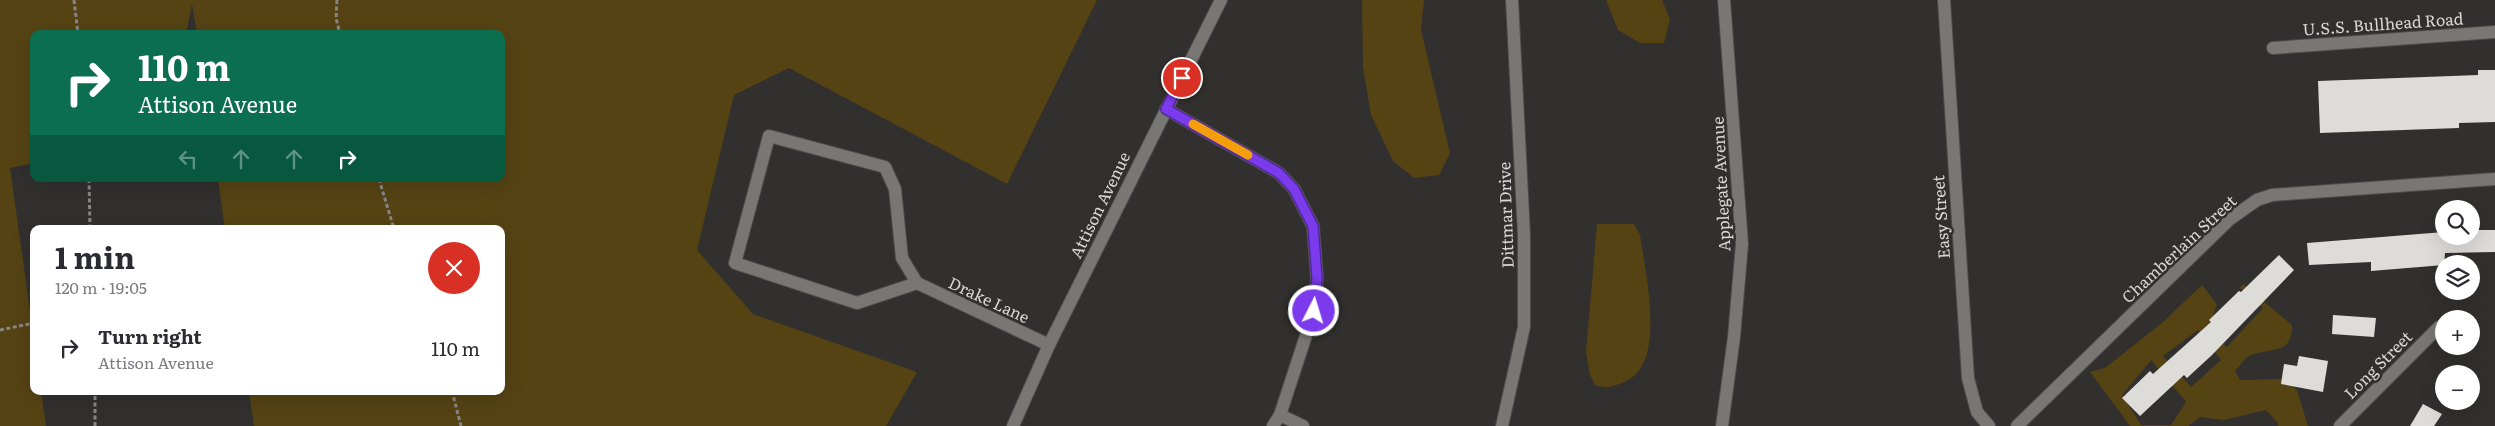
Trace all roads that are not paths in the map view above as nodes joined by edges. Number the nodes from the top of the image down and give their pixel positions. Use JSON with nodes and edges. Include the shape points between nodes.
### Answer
{"nodes":[{"id":1,"x":1221,"y":0,"type":"edge"},
{"id":2,"x":1512,"y":0,"type":"edge"},
{"id":3,"x":1724,"y":0,"type":"edge"},
{"id":4,"x":1944,"y":0,"type":"edge"},
{"id":5,"x":2495,"y":32,"type":"edge"},
{"id":6,"x":2273,"y":48,"type":"dead end"},
{"id":7,"x":1166,"y":109,"type":"junction"},
{"id":8,"x":2495,"y":179,"type":"edge"},
{"id":9,"x":917,"y":283,"type":"junction"},
{"id":10,"x":2435,"y":331,"type":"edge"},
{"id":11,"x":1049,"y":345,"type":"junction"},
{"id":12,"x":1276,"y":421,"type":"edge"},
{"id":13,"x":1013,"y":426,"type":"edge"},
{"id":14,"x":1303,"y":426,"type":"edge"},
{"id":15,"x":1502,"y":426,"type":"edge"},
{"id":16,"x":1722,"y":426,"type":"edge"},
{"id":17,"x":1989,"y":426,"type":"edge"},
{"id":18,"x":2017,"y":426,"type":"edge"},
{"id":19,"x":2340,"y":426,"type":"edge"}],
"edges":[{"from":1,"to":7,"type":"street","name":"Attison Avenue"},
{"from":2,"to":15,"type":"street","name":"Dittmar Drive","via":[[1524,235],[1524,327]]},
{"from":3,"to":16,"type":"street","name":"Applegate Avenue","via":[[1742,244]]},
{"from":4,"to":17,"type":"street","name":"Easy Street","via":[[1968,378],[1977,412]]},
{"from":5,"to":6,"type":"street","name":"U.S.S. Bullhead Road"},
{"from":7,"to":11,"type":"street","name":"Attison Avenue"},
{"from":7,"to":12,"type":"street","via":[[1279,173],[1294,189],[1313,226],[1317,278],[1314,311]]},
{"from":8,"to":18,"type":"street","name":"Chamberlain Street","via":[[2272,195],[2257,200],[2230,219]]},
{"from":9,"to":9,"type":"street","via":[[902,258],[894,189],[884,167],[769,136],[735,263],[857,303]]},
{"from":9,"to":11,"type":"street","name":"Drake Lane"},
{"from":10,"to":19,"type":"street","name":"Long Street"},
{"from":11,"to":13,"type":"street","name":"Attison Avenue"},
{"from":12,"to":14,"type":"street"}]}
